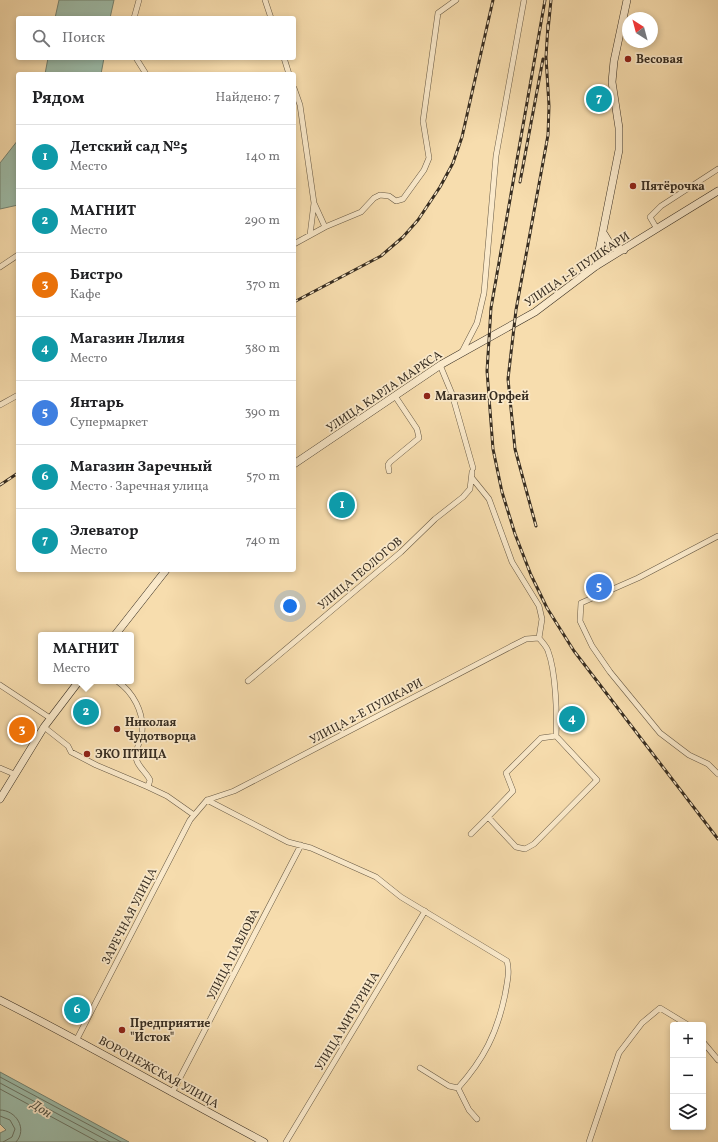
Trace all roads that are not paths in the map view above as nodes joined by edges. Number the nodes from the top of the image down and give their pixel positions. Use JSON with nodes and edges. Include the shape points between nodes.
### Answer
{"nodes":[{"id":1,"x":139,"y":0,"type":"edge"},
{"id":2,"x":265,"y":0,"type":"edge"},
{"id":3,"x":456,"y":0,"type":"edge"},
{"id":4,"x":524,"y":0,"type":"edge"},
{"id":5,"x":627,"y":0,"type":"edge"},
{"id":6,"x":135,"y":16,"type":"edge"},
{"id":7,"x":270,"y":16,"type":"edge"},
{"id":8,"x":137,"y":60,"type":"edge"},
{"id":9,"x":285,"y":60,"type":"edge"},
{"id":10,"x":145,"y":72,"type":"edge"},
{"id":11,"x":288,"y":72,"type":"edge"},
{"id":12,"x":296,"y":94,"type":"edge"},
{"id":13,"x":718,"y":169,"type":"edge"},
{"id":14,"x":718,"y":191,"type":"edge"},
{"id":15,"x":314,"y":203,"type":"junction"},
{"id":16,"x":325,"y":227,"type":"junction"},
{"id":17,"x":657,"y":229,"type":"junction"},
{"id":18,"x":604,"y":234,"type":"junction"},
{"id":19,"x":310,"y":235,"type":"junction"},
{"id":20,"x":296,"y":243,"type":"edge"},
{"id":21,"x":624,"y":250,"type":"junction"},
{"id":22,"x":16,"y":257,"type":"edge"},
{"id":23,"x":596,"y":266,"type":"junction"},
{"id":24,"x":0,"y":267,"type":"edge"},
{"id":25,"x":488,"y":339,"type":"joint"},
{"id":26,"x":462,"y":352,"type":"junction"},
{"id":27,"x":440,"y":365,"type":"junction"},
{"id":28,"x":16,"y":396,"type":"edge"},
{"id":29,"x":395,"y":396,"type":"junction"},
{"id":30,"x":0,"y":405,"type":"edge"},
{"id":31,"x":296,"y":463,"type":"edge"},
{"id":32,"x":389,"y":470,"type":"dead end"},
{"id":33,"x":472,"y":478,"type":"junction"},
{"id":34,"x":718,"y":536,"type":"edge"},
{"id":35,"x":164,"y":572,"type":"edge"},
{"id":36,"x":117,"y":632,"type":"edge"},
{"id":37,"x":540,"y":638,"type":"junction"},
{"id":38,"x":248,"y":681,"type":"dead end"},
{"id":39,"x":77,"y":684,"type":"edge"},
{"id":40,"x":120,"y":684,"type":"edge"},
{"id":41,"x":0,"y":685,"type":"edge"},
{"id":42,"x":50,"y":718,"type":"junction"},
{"id":43,"x":44,"y":727,"type":"junction"},
{"id":44,"x":556,"y":736,"type":"junction"},
{"id":45,"x":0,"y":768,"type":"edge"},
{"id":46,"x":14,"y":774,"type":"junction"},
{"id":47,"x":718,"y":774,"type":"edge"},
{"id":48,"x":148,"y":787,"type":"junction"},
{"id":49,"x":0,"y":800,"type":"edge"},
{"id":50,"x":207,"y":800,"type":"junction"},
{"id":51,"x":194,"y":815,"type":"junction"},
{"id":52,"x":488,"y":817,"type":"junction"},
{"id":53,"x":471,"y":834,"type":"dead end"},
{"id":54,"x":301,"y":845,"type":"junction"},
{"id":55,"x":425,"y":911,"type":"junction"},
{"id":56,"x":0,"y":1000,"type":"edge"},
{"id":57,"x":683,"y":1022,"type":"edge"},
{"id":58,"x":77,"y":1039,"type":"junction"},
{"id":59,"x":706,"y":1046,"type":"edge"},
{"id":60,"x":718,"y":1060,"type":"edge"},
{"id":61,"x":420,"y":1068,"type":"dead end"},
{"id":62,"x":458,"y":1088,"type":"junction"},
{"id":63,"x":172,"y":1093,"type":"junction"},
{"id":64,"x":476,"y":1120,"type":"dead end"},
{"id":65,"x":264,"y":1142,"type":"edge"},
{"id":66,"x":286,"y":1142,"type":"edge"},
{"id":67,"x":589,"y":1142,"type":"edge"}],
"edges":[{"from":1,"to":6,"type":"street"},
{"from":2,"to":7,"type":"street"},
{"from":3,"to":16,"type":"street","via":[[438,13],[423,121],[429,158],[424,170],[403,199],[396,201],[389,196],[380,195],[361,212]]},
{"from":4,"to":26,"type":"street","via":[[496,156],[484,294],[477,323]]},
{"from":5,"to":18,"type":"main road","via":[[614,61],[612,82],[619,140]]},
{"from":8,"to":10,"type":"street"},
{"from":9,"to":11,"type":"street"},
{"from":12,"to":15,"type":"street","via":[[300,105]]},
{"from":13,"to":17,"type":"street","via":[[656,211],[650,217]]},
{"from":14,"to":17,"type":"main road","name":"УЛИЦА 1-Е ПУШКАРИ"},
{"from":15,"to":16,"type":"street"},
{"from":15,"to":19,"type":"street"},
{"from":16,"to":19,"type":"street"},
{"from":17,"to":21,"type":"main road","name":"УЛИЦА 1-Е ПУШКАРИ"},
{"from":18,"to":21,"type":"main road","via":[[612,248]]},
{"from":18,"to":23,"type":"main road"},
{"from":19,"to":20,"type":"street"},
{"from":21,"to":23,"type":"main road","name":"УЛИЦА 1-Е ПУШКАРИ"},
{"from":22,"to":24,"type":"street"},
{"from":23,"to":25,"type":"main road","name":"УЛИЦА 1-Е ПУШКАРИ","via":[[535,312]]},
{"from":25,"to":26,"type":"main road","name":"УЛИЦА КАРЛА МАРКСА"},
{"from":26,"to":27,"type":"main road","name":"УЛИЦА КАРЛА МАРКСА"},
{"from":27,"to":29,"type":"main road","name":"УЛИЦА КАРЛА МАРКСА"},
{"from":27,"to":33,"type":"street","name":"УЛИЦА ГЕОЛОГОВ","via":[[452,394]]},
{"from":28,"to":30,"type":"street"},
{"from":29,"to":31,"type":"main road","name":"УЛИЦА КАРЛА МАРКСА"},
{"from":29,"to":32,"type":"street","via":[[417,429],[419,438],[388,465]]},
{"from":33,"to":37,"type":"street","via":[[489,500],[512,562],[539,606],[542,619]]},
{"from":33,"to":38,"type":"street","name":"УЛИЦА ГЕОЛОГОВ","via":[[470,489],[463,497]]},
{"from":34,"to":47,"type":"street","via":[[638,578],[581,603],[580,621],[592,646],[646,717],[674,745],[708,764]]},
{"from":35,"to":36,"type":"main road"},
{"from":37,"to":44,"type":"street","via":[[548,650],[551,666],[557,714]]},
{"from":37,"to":50,"type":"street","name":"УЛИЦА 2-Е ПУШКАРИ","via":[[526,639],[234,791]]},
{"from":39,"to":42,"type":"main road"},
{"from":40,"to":48,"type":"street","via":[[141,711],[142,733],[136,757],[150,780]]},
{"from":41,"to":42,"type":"street"},
{"from":42,"to":43,"type":"main road"},
{"from":43,"to":46,"type":"main road"},
{"from":43,"to":48,"type":"street","via":[[68,746],[71,752]]},
{"from":44,"to":52,"type":"street","via":[[541,738],[506,773],[513,791]]},
{"from":44,"to":52,"type":"street","via":[[597,780],[534,844],[525,849],[516,847]]},
{"from":45,"to":46,"type":"street"},
{"from":46,"to":49,"type":"main road"},
{"from":48,"to":51,"type":"street","via":[[167,796]]},
{"from":50,"to":51,"type":"street","name":"ЗАРЕЧНАЯ УЛИЦА"},
{"from":50,"to":54,"type":"street","via":[[288,842]]},
{"from":51,"to":58,"type":"street","name":"ЗАРЕЧНАЯ УЛИЦА"},
{"from":52,"to":53,"type":"street"},
{"from":54,"to":55,"type":"street","via":[[376,877],[401,897]]},
{"from":54,"to":63,"type":"street","name":"УЛИЦА ПАВЛОВА"},
{"from":55,"to":62,"type":"street","via":[[507,961],[509,969],[497,1029],[472,1072]]},
{"from":55,"to":66,"type":"street","name":"УЛИЦА МИЧУРИНА"},
{"from":56,"to":58,"type":"main road","name":"ВОРОНЕЖСКАЯ УЛИЦА"},
{"from":57,"to":67,"type":"street","via":[[660,1008],[642,1023],[619,1053]]},
{"from":58,"to":63,"type":"main road","name":"ВОРОНЕЖСКАЯ УЛИЦА"},
{"from":59,"to":60,"type":"street"},
{"from":61,"to":62,"type":"street","via":[[449,1086]]},
{"from":62,"to":64,"type":"street"},
{"from":63,"to":65,"type":"main road","name":"ВОРОНЕЖСКАЯ УЛИЦА"}]}
